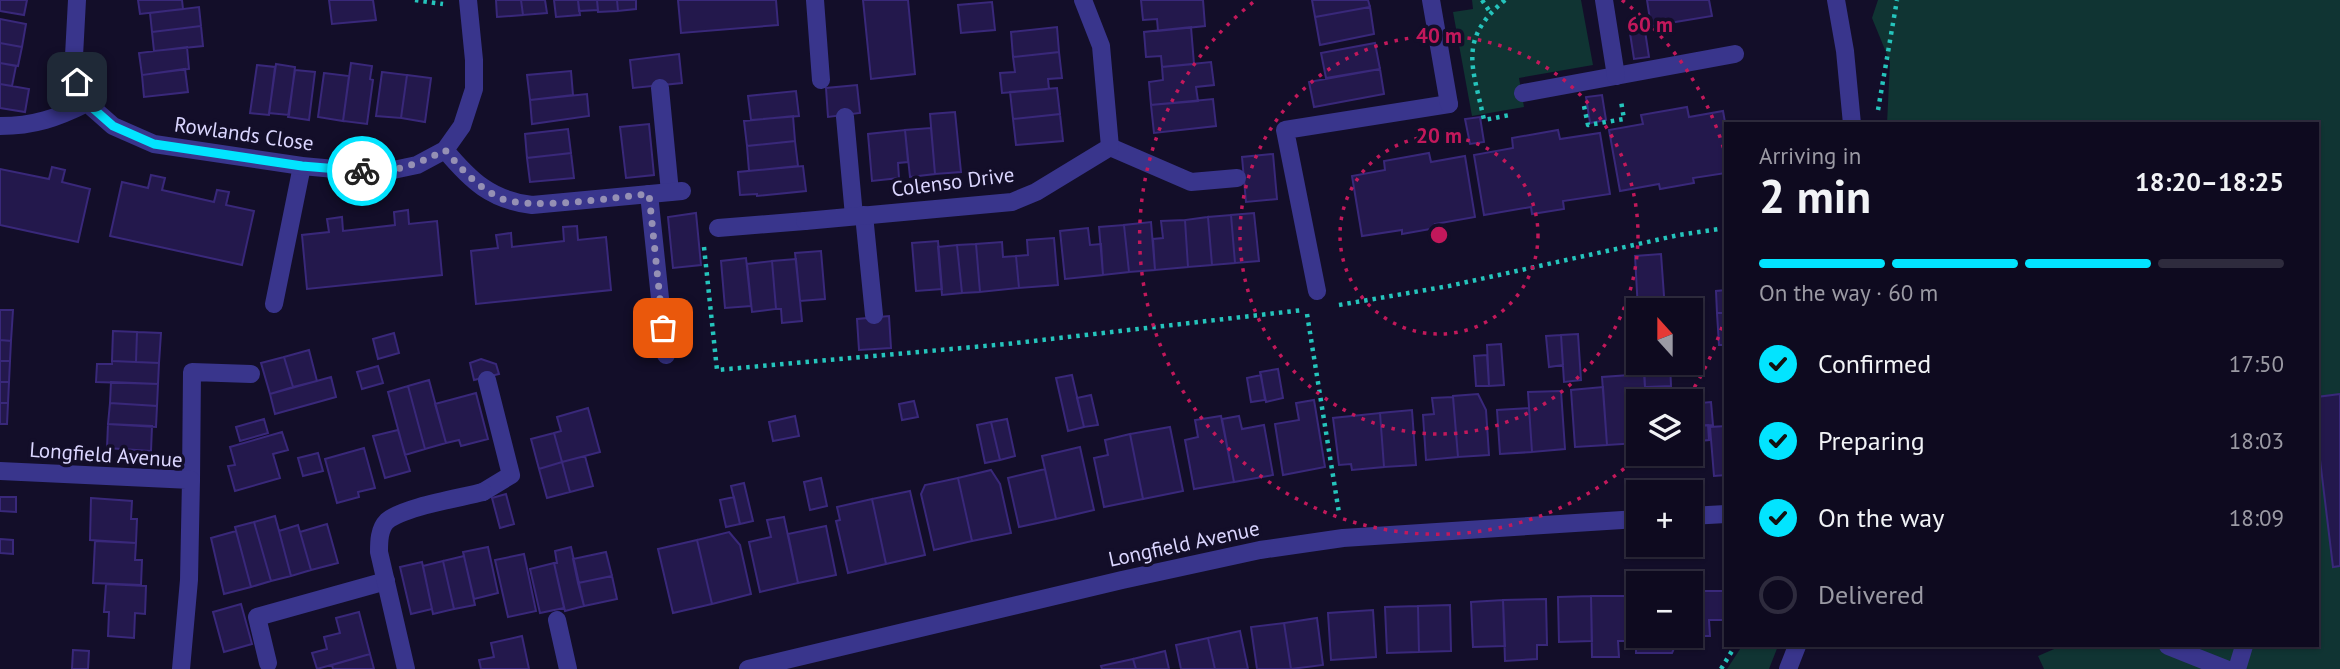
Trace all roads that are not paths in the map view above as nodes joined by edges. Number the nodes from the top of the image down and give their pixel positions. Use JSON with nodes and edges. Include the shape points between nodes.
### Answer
{"nodes":[{"id":1,"x":77,"y":0,"type":"edge"},
{"id":2,"x":468,"y":0,"type":"edge"},
{"id":3,"x":815,"y":0,"type":"edge"},
{"id":4,"x":1083,"y":0,"type":"edge"},
{"id":5,"x":1431,"y":0,"type":"edge"},
{"id":6,"x":1604,"y":0,"type":"edge"},
{"id":7,"x":1836,"y":0,"type":"edge"},
{"id":8,"x":1735,"y":54,"type":"dead end"},
{"id":9,"x":1616,"y":76,"type":"junction"},
{"id":10,"x":821,"y":80,"type":"dead end"},
{"id":11,"x":660,"y":88,"type":"dead end"},
{"id":12,"x":1523,"y":93,"type":"dead end"},
{"id":13,"x":87,"y":103,"type":"junction"},
{"id":14,"x":845,"y":117,"type":"dead end"},
{"id":15,"x":1852,"y":122,"type":"edge"},
{"id":16,"x":0,"y":126,"type":"edge"},
{"id":17,"x":1110,"y":147,"type":"junction"},
{"id":18,"x":445,"y":150,"type":"junction"},
{"id":19,"x":302,"y":166,"type":"junction"},
{"id":20,"x":1237,"y":178,"type":"dead end"},
{"id":21,"x":649,"y":194,"type":"junction"},
{"id":22,"x":859,"y":216,"type":"junction"},
{"id":23,"x":711,"y":233,"type":"road end"},
{"id":24,"x":1317,"y":291,"type":"dead end"},
{"id":25,"x":274,"y":304,"type":"dead end"},
{"id":26,"x":874,"y":315,"type":"dead end"},
{"id":27,"x":666,"y":355,"type":"dead end"},
{"id":28,"x":251,"y":374,"type":"dead end"},
{"id":29,"x":487,"y":380,"type":"dead end"},
{"id":30,"x":0,"y":471,"type":"edge"},
{"id":31,"x":191,"y":480,"type":"junction"},
{"id":32,"x":1724,"y":514,"type":"edge"},
{"id":33,"x":1703,"y":515,"type":"edge"},
{"id":34,"x":1626,"y":520,"type":"edge"},
{"id":35,"x":386,"y":581,"type":"junction"},
{"id":36,"x":557,"y":620,"type":"dead end"},
{"id":37,"x":1797,"y":647,"type":"edge"},
{"id":38,"x":2171,"y":647,"type":"edge"},
{"id":39,"x":2245,"y":647,"type":"edge"},
{"id":40,"x":268,"y":663,"type":"dead end"},
{"id":41,"x":181,"y":669,"type":"edge"},
{"id":42,"x":406,"y":669,"type":"edge"},
{"id":43,"x":568,"y":669,"type":"edge"},
{"id":44,"x":748,"y":669,"type":"edge"},
{"id":45,"x":1788,"y":669,"type":"edge"},
{"id":46,"x":2226,"y":669,"type":"edge"},
{"id":47,"x":2237,"y":669,"type":"edge"}],
"edges":[{"from":1,"to":13,"type":"street","name":"Rowlands Close","via":[[74,56],[77,82]]},
{"from":2,"to":18,"type":"street","via":[[474,89],[462,126]]},
{"from":3,"to":10,"type":"street"},
{"from":4,"to":17,"type":"street","via":[[1101,46]]},
{"from":5,"to":24,"type":"street","via":[[1449,104],[1285,130]]},
{"from":6,"to":9,"type":"street"},
{"from":7,"to":15,"type":"street"},
{"from":8,"to":9,"type":"street"},
{"from":9,"to":12,"type":"street"},
{"from":11,"to":21,"type":"street","via":[[676,192]]},
{"from":13,"to":16,"type":"street","via":[[56,118]]},
{"from":13,"to":19,"type":"street","name":"Rowlands Close","via":[[113,126],[154,144]]},
{"from":14,"to":22,"type":"street"},
{"from":17,"to":20,"type":"street","via":[[1191,181]]},
{"from":17,"to":22,"type":"street","name":"Colenso Drive","via":[[1012,202]]},
{"from":18,"to":19,"type":"street","name":"Rowlands Close","via":[[416,165],[379,173]]},
{"from":18,"to":21,"type":"street","via":[[467,176],[512,202],[532,205]]},
{"from":19,"to":25,"type":"street"},
{"from":21,"to":27,"type":"street"},
{"from":22,"to":23,"type":"street","name":"Colenso Drive"},
{"from":22,"to":26,"type":"street"},
{"from":28,"to":31,"type":"street","via":[[192,372]]},
{"from":29,"to":35,"type":"street","via":[[511,475],[483,492],[401,512],[386,522],[379,536]]},
{"from":30,"to":31,"type":"street","name":"Longfield Avenue"},
{"from":31,"to":41,"type":"street","name":"Longfield Avenue"},
{"from":32,"to":33,"type":"street"},
{"from":34,"to":44,"type":"street","name":"Longfield Avenue","via":[[1343,538],[1261,550]]},
{"from":35,"to":40,"type":"street","via":[[257,617]]},
{"from":35,"to":42,"type":"street"},
{"from":36,"to":43,"type":"street"},
{"from":37,"to":45,"type":"street"},
{"from":38,"to":46,"type":"street"},
{"from":39,"to":47,"type":"street"}]}
